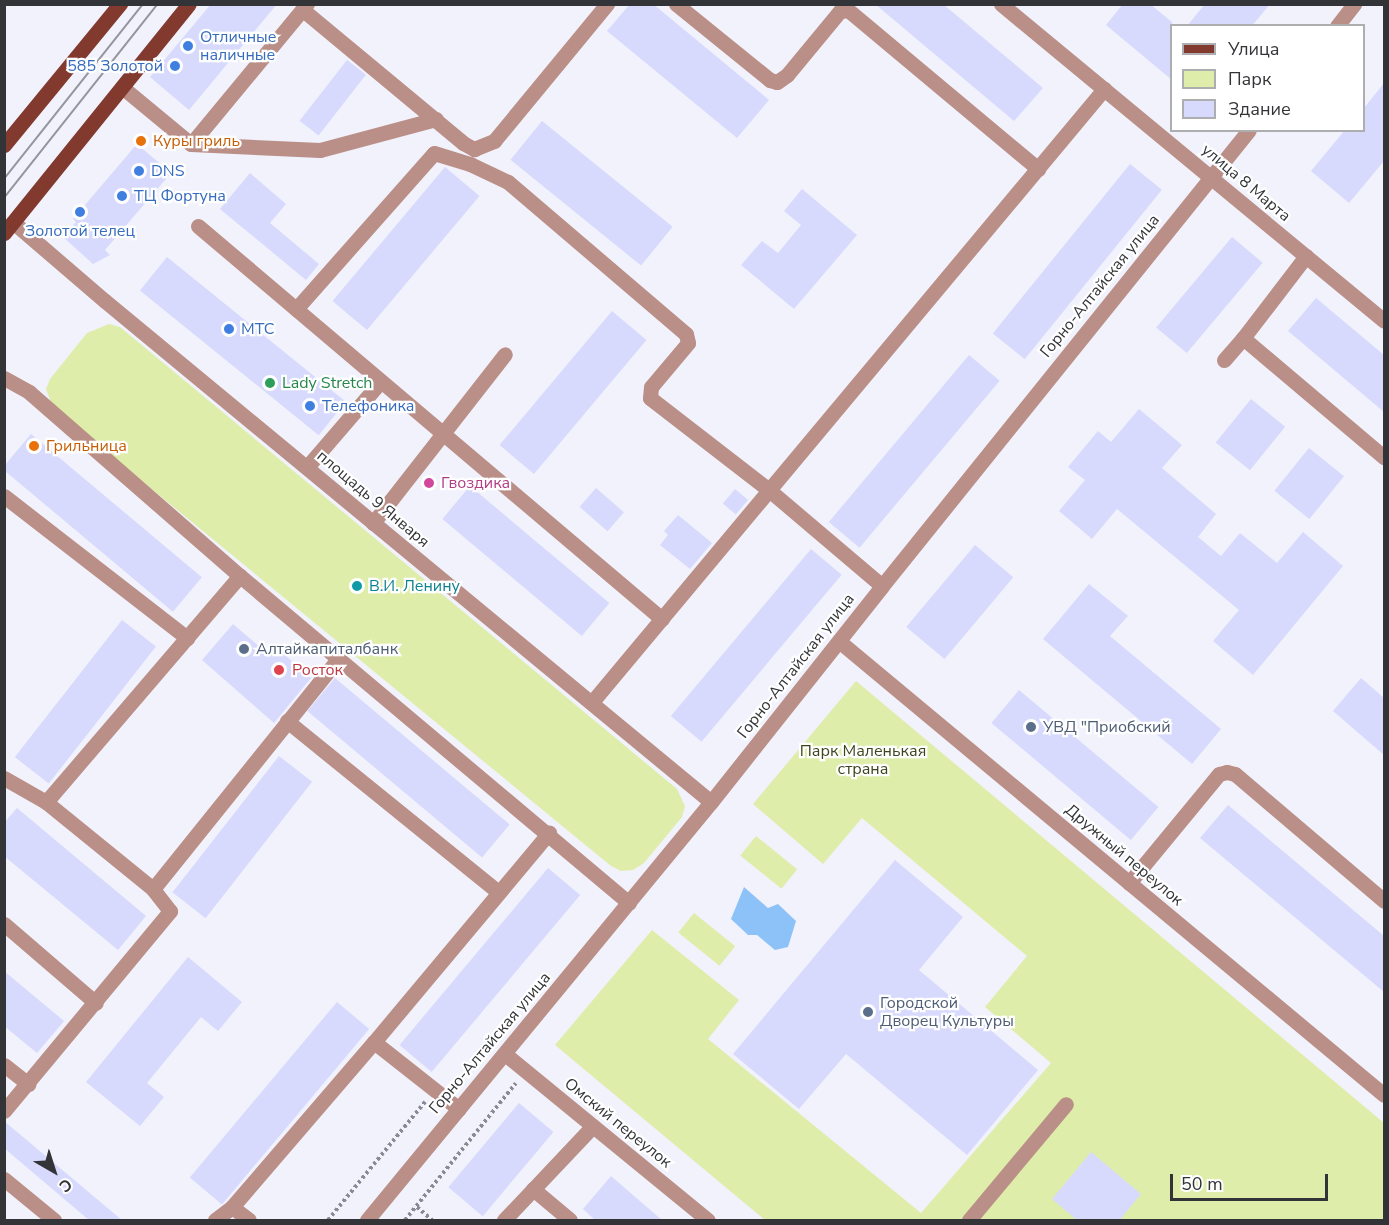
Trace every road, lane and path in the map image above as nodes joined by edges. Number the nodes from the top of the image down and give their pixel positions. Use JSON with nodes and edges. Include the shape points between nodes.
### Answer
{"nodes":[{"id":1,"x":120,"y":4,"type":"edge"},
{"id":2,"x":189,"y":4,"type":"edge"},
{"id":3,"x":607,"y":4,"type":"edge"},
{"id":4,"x":676,"y":4,"type":"edge"},
{"id":5,"x":1001,"y":4,"type":"edge"},
{"id":6,"x":1354,"y":4,"type":"edge"},
{"id":7,"x":305,"y":7,"type":"edge"},
{"id":8,"x":1339,"y":24,"type":"edge"},
{"id":9,"x":122,"y":87,"type":"junction"},
{"id":10,"x":1104,"y":90,"type":"junction"},
{"id":11,"x":436,"y":118,"type":"junction"},
{"id":12,"x":1247,"y":132,"type":"edge"},
{"id":13,"x":191,"y":144,"type":"junction"},
{"id":14,"x":4,"y":145,"type":"edge"},
{"id":15,"x":1038,"y":169,"type":"junction"},
{"id":16,"x":1210,"y":177,"type":"junction"},
{"id":17,"x":198,"y":226,"type":"dead end"},
{"id":18,"x":9,"y":227,"type":"edge"},
{"id":19,"x":1306,"y":256,"type":"junction"},
{"id":20,"x":296,"y":309,"type":"junction"},
{"id":21,"x":1384,"y":321,"type":"edge"},
{"id":22,"x":1243,"y":338,"type":"junction"},
{"id":23,"x":505,"y":354,"type":"dead end"},
{"id":24,"x":1224,"y":360,"type":"dead end"},
{"id":25,"x":380,"y":382,"type":"junction"},
{"id":26,"x":6,"y":384,"type":"edge"},
{"id":27,"x":443,"y":434,"type":"junction"},
{"id":28,"x":1384,"y":457,"type":"edge"},
{"id":29,"x":307,"y":467,"type":"junction"},
{"id":30,"x":770,"y":490,"type":"junction"},
{"id":31,"x":4,"y":496,"type":"edge"},
{"id":32,"x":373,"y":523,"type":"junction"},
{"id":33,"x":240,"y":576,"type":"junction"},
{"id":34,"x":882,"y":586,"type":"junction"},
{"id":35,"x":662,"y":619,"type":"junction"},
{"id":36,"x":187,"y":638,"type":"junction"},
{"id":37,"x":840,"y":642,"type":"junction"},
{"id":38,"x":338,"y":659,"type":"junction"},
{"id":39,"x":592,"y":702,"type":"junction"},
{"id":40,"x":287,"y":721,"type":"junction"},
{"id":41,"x":4,"y":778,"type":"edge"},
{"id":42,"x":46,"y":802,"type":"junction"},
{"id":43,"x":711,"y":802,"type":"junction"},
{"id":44,"x":549,"y":833,"type":"junction"},
{"id":45,"x":1129,"y":883,"type":"junction"},
{"id":46,"x":153,"y":890,"type":"junction"},
{"id":47,"x":498,"y":892,"type":"junction"},
{"id":48,"x":1384,"y":901,"type":"edge"},
{"id":49,"x":630,"y":903,"type":"junction"},
{"id":50,"x":4,"y":924,"type":"edge"},
{"id":51,"x":96,"y":1003,"type":"junction"},
{"id":52,"x":374,"y":1042,"type":"junction"},
{"id":53,"x":505,"y":1054,"type":"junction"},
{"id":54,"x":4,"y":1065,"type":"edge"},
{"id":55,"x":526,"y":1071,"type":"junction"},
{"id":56,"x":28,"y":1084,"type":"junction"},
{"id":57,"x":435,"y":1090,"type":"junction"},
{"id":58,"x":1384,"y":1095,"type":"edge"},
{"id":59,"x":1066,"y":1104,"type":"dead end"},
{"id":60,"x":459,"y":1109,"type":"junction"},
{"id":61,"x":4,"y":1111,"type":"edge"},
{"id":62,"x":593,"y":1126,"type":"junction"},
{"id":63,"x":4,"y":1179,"type":"edge"},
{"id":64,"x":533,"y":1189,"type":"junction"},
{"id":65,"x":232,"y":1207,"type":"junction"},
{"id":66,"x":417,"y":1207,"type":"junction"},
{"id":67,"x":54,"y":1221,"type":"edge"},
{"id":68,"x":215,"y":1221,"type":"edge"},
{"id":69,"x":249,"y":1221,"type":"edge"},
{"id":70,"x":328,"y":1221,"type":"edge"},
{"id":71,"x":367,"y":1221,"type":"edge"},
{"id":72,"x":405,"y":1221,"type":"edge"},
{"id":73,"x":432,"y":1221,"type":"edge"},
{"id":74,"x":504,"y":1221,"type":"edge"},
{"id":75,"x":570,"y":1221,"type":"edge"},
{"id":76,"x":708,"y":1221,"type":"edge"},
{"id":77,"x":969,"y":1221,"type":"edge"}],
"edges":[{"from":1,"to":14,"type":"main road"},
{"from":2,"to":9,"type":"main road"},
{"from":3,"to":11,"type":"street","via":[[494,141],[474,149]]},
{"from":4,"to":15,"type":"street","via":[[770,80],[777,81],[787,75],[840,11],[849,10]]},
{"from":5,"to":10,"type":"street","name":"улица 8 Марта"},
{"from":6,"to":8,"type":"street"},
{"from":7,"to":11,"type":"street"},
{"from":7,"to":13,"type":"street"},
{"from":9,"to":13,"type":"street"},
{"from":9,"to":18,"type":"main road"},
{"from":10,"to":15,"type":"street"},
{"from":10,"to":16,"type":"street","name":"улица 8 Марта"},
{"from":11,"to":13,"type":"street","via":[[320,150]]},
{"from":12,"to":16,"type":"street","name":"Горно-Алтайская улица"},
{"from":15,"to":30,"type":"street"},
{"from":16,"to":19,"type":"street","name":"улица 8 Марта"},
{"from":16,"to":34,"type":"street","name":"Горно-Алтайская улица"},
{"from":17,"to":20,"type":"street"},
{"from":18,"to":29,"type":"street","name":"площадь 9 Января"},
{"from":19,"to":21,"type":"street","name":"улица 8 Марта"},
{"from":19,"to":22,"type":"street"},
{"from":20,"to":25,"type":"street"},
{"from":20,"to":30,"type":"street","via":[[434,153],[470,164],[508,182],[686,334],[688,343],[651,387],[650,398]]},
{"from":22,"to":24,"type":"street"},
{"from":22,"to":28,"type":"street"},
{"from":23,"to":27,"type":"street"},
{"from":25,"to":27,"type":"street"},
{"from":25,"to":29,"type":"street"},
{"from":26,"to":33,"type":"street","via":[[29,392]]},
{"from":27,"to":32,"type":"street"},
{"from":27,"to":35,"type":"street"},
{"from":29,"to":32,"type":"street","name":"площадь 9 Января"},
{"from":30,"to":34,"type":"street"},
{"from":30,"to":35,"type":"street"},
{"from":31,"to":36,"type":"street"},
{"from":32,"to":39,"type":"street","name":"площадь 9 Января"},
{"from":33,"to":36,"type":"street"},
{"from":33,"to":38,"type":"street"},
{"from":34,"to":37,"type":"street","name":"Горно-Алтайская улица"},
{"from":35,"to":39,"type":"street"},
{"from":36,"to":42,"type":"street"},
{"from":37,"to":43,"type":"street","name":"Горно-Алтайская улица"},
{"from":37,"to":45,"type":"street","name":"Дружный переулок"},
{"from":38,"to":40,"type":"street"},
{"from":38,"to":44,"type":"street"},
{"from":39,"to":43,"type":"street","name":"площадь 9 Января"},
{"from":40,"to":46,"type":"street"},
{"from":40,"to":47,"type":"street"},
{"from":41,"to":42,"type":"street"},
{"from":42,"to":46,"type":"street"},
{"from":43,"to":49,"type":"street","name":"Горно-Алтайская улица"},
{"from":44,"to":47,"type":"street"},
{"from":44,"to":49,"type":"street"},
{"from":45,"to":48,"type":"street","via":[[1219,774],[1227,772],[1235,774]]},
{"from":45,"to":58,"type":"street","name":"Дружный переулок"},
{"from":46,"to":51,"type":"street","via":[[170,911]]},
{"from":47,"to":52,"type":"street"},
{"from":49,"to":53,"type":"street","name":"Горно-Алтайская улица"},
{"from":50,"to":51,"type":"street"},
{"from":51,"to":56,"type":"street"},
{"from":52,"to":57,"type":"street"},
{"from":52,"to":65,"type":"street"},
{"from":53,"to":55,"type":"street","name":"Омский переулок"},
{"from":53,"to":60,"type":"street","name":"Горно-Алтайская улица"},
{"from":54,"to":56,"type":"street"},
{"from":55,"to":62,"type":"street","name":"Омский переулок"},
{"from":55,"to":66,"type":"path"},
{"from":56,"to":61,"type":"street"},
{"from":57,"to":60,"type":"street"},
{"from":57,"to":70,"type":"path"},
{"from":59,"to":77,"type":"street"},
{"from":60,"to":71,"type":"street","name":"Горно-Алтайская улица"},
{"from":62,"to":64,"type":"street"},
{"from":62,"to":76,"type":"street","name":"Омский переулок"},
{"from":63,"to":67,"type":"street"},
{"from":64,"to":74,"type":"street"},
{"from":64,"to":75,"type":"street"},
{"from":65,"to":68,"type":"street"},
{"from":65,"to":69,"type":"street"},
{"from":66,"to":72,"type":"path"},
{"from":66,"to":73,"type":"path"}]}
